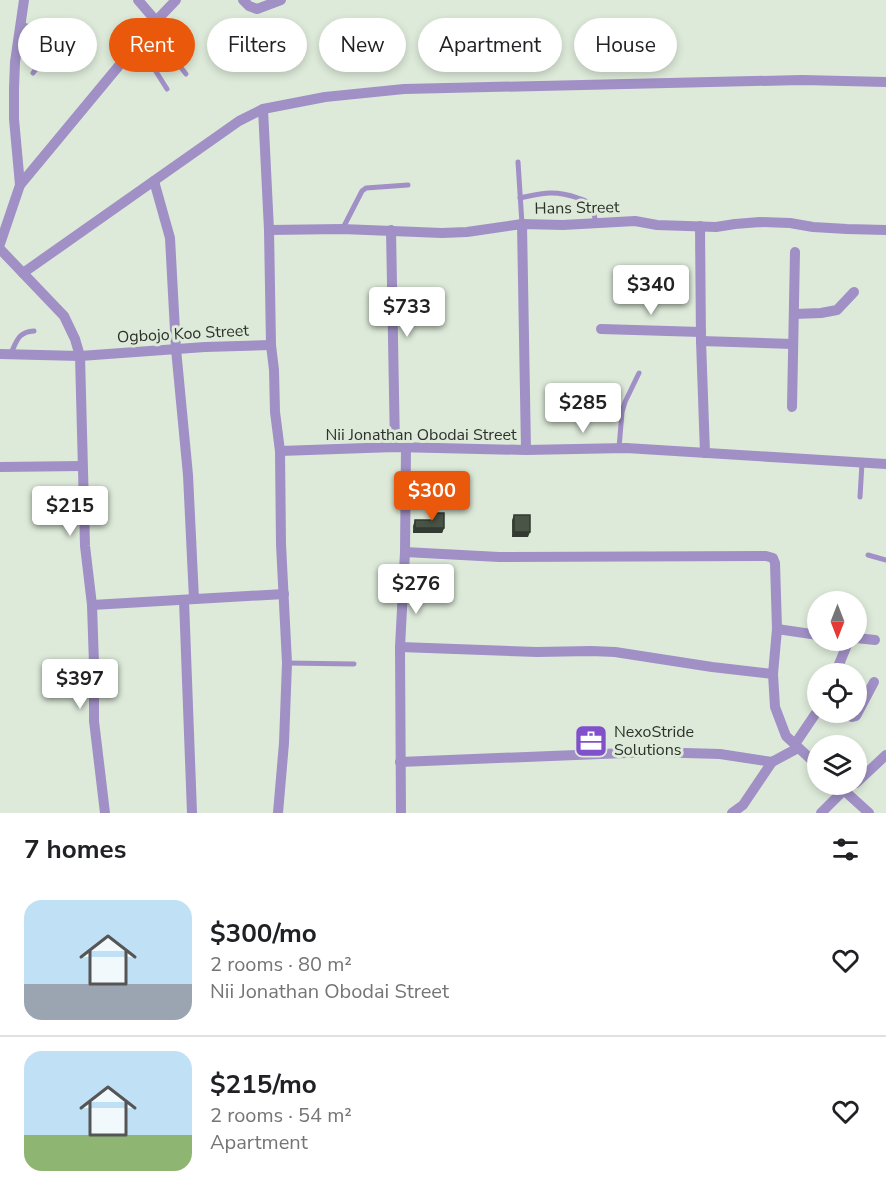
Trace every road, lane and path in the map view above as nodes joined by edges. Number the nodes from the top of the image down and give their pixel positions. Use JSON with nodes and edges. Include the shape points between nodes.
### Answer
{"nodes":[{"id":1,"x":24,"y":0,"type":"edge"},
{"id":2,"x":138,"y":0,"type":"edge"},
{"id":3,"x":176,"y":0,"type":"edge"},
{"id":4,"x":243,"y":0,"type":"edge"},
{"id":5,"x":281,"y":0,"type":"edge"},
{"id":6,"x":21,"y":18,"type":"edge"},
{"id":7,"x":149,"y":18,"type":"edge"},
{"id":8,"x":159,"y":18,"type":"edge"},
{"id":9,"x":18,"y":39,"type":"edge"},
{"id":10,"x":114,"y":72,"type":"edge"},
{"id":11,"x":156,"y":72,"type":"edge"},
{"id":12,"x":886,"y":82,"type":"edge"},
{"id":13,"x":167,"y":89,"type":"dead end"},
{"id":14,"x":262,"y":109,"type":"junction"},
{"id":15,"x":518,"y":162,"type":"dead end"},
{"id":16,"x":154,"y":181,"type":"junction"},
{"id":17,"x":20,"y":185,"type":"junction"},
{"id":18,"x":408,"y":185,"type":"dead end"},
{"id":19,"x":520,"y":198,"type":"junction"},
{"id":20,"x":522,"y":224,"type":"junction"},
{"id":21,"x":595,"y":224,"type":"junction"},
{"id":22,"x":700,"y":226,"type":"junction"},
{"id":23,"x":342,"y":229,"type":"junction"},
{"id":24,"x":269,"y":230,"type":"junction"},
{"id":25,"x":391,"y":230,"type":"junction"},
{"id":26,"x":886,"y":230,"type":"edge"},
{"id":27,"x":0,"y":244,"type":"edge"},
{"id":28,"x":0,"y":249,"type":"edge"},
{"id":29,"x":795,"y":252,"type":"dead end"},
{"id":30,"x":23,"y":273,"type":"junction"},
{"id":31,"x":854,"y":292,"type":"dead end"},
{"id":32,"x":794,"y":314,"type":"junction"},
{"id":33,"x":601,"y":329,"type":"dead end"},
{"id":34,"x":34,"y":331,"type":"dead end"},
{"id":35,"x":701,"y":336,"type":"junction"},
{"id":36,"x":793,"y":344,"type":"junction"},
{"id":37,"x":271,"y":345,"type":"junction"},
{"id":38,"x":176,"y":349,"type":"junction"},
{"id":39,"x":5,"y":354,"type":"edge"},
{"id":40,"x":80,"y":356,"type":"junction"},
{"id":41,"x":639,"y":373,"type":"dead end"},
{"id":42,"x":792,"y":407,"type":"dead end"},
{"id":43,"x":395,"y":447,"type":"junction"},
{"id":44,"x":406,"y":448,"type":"junction"},
{"id":45,"x":619,"y":448,"type":"junction"},
{"id":46,"x":526,"y":450,"type":"junction"},
{"id":47,"x":280,"y":451,"type":"junction"},
{"id":48,"x":705,"y":453,"type":"junction"},
{"id":49,"x":862,"y":463,"type":"junction"},
{"id":50,"x":886,"y":464,"type":"edge"},
{"id":51,"x":82,"y":466,"type":"junction"},
{"id":52,"x":0,"y":467,"type":"edge"},
{"id":53,"x":860,"y":497,"type":"dead end"},
{"id":54,"x":405,"y":552,"type":"junction"},
{"id":55,"x":868,"y":555,"type":"dead end"},
{"id":56,"x":886,"y":560,"type":"edge"},
{"id":57,"x":284,"y":594,"type":"junction"},
{"id":58,"x":189,"y":600,"type":"junction"},
{"id":59,"x":92,"y":605,"type":"junction"},
{"id":60,"x":777,"y":629,"type":"junction"},
{"id":61,"x":807,"y":633,"type":"edge"},
{"id":62,"x":867,"y":639,"type":"edge"},
{"id":63,"x":875,"y":640,"type":"dead end"},
{"id":64,"x":400,"y":647,"type":"junction"},
{"id":65,"x":288,"y":663,"type":"junction"},
{"id":66,"x":354,"y":664,"type":"dead end"},
{"id":67,"x":773,"y":674,"type":"junction"},
{"id":68,"x":874,"y":682,"type":"dead end"},
{"id":69,"x":867,"y":695,"type":"edge"},
{"id":70,"x":810,"y":723,"type":"edge"},
{"id":71,"x":797,"y":746,"type":"junction"},
{"id":72,"x":807,"y":756,"type":"edge"},
{"id":73,"x":886,"y":756,"type":"edge"},
{"id":74,"x":400,"y":762,"type":"junction"},
{"id":75,"x":772,"y":762,"type":"junction"},
{"id":76,"x":867,"y":774,"type":"edge"},
{"id":77,"x":837,"y":795,"type":"edge"},
{"id":78,"x":849,"y":795,"type":"edge"},
{"id":79,"x":105,"y":813,"type":"edge"},
{"id":80,"x":192,"y":813,"type":"edge"},
{"id":81,"x":278,"y":813,"type":"edge"},
{"id":82,"x":401,"y":813,"type":"edge"},
{"id":83,"x":732,"y":813,"type":"edge"},
{"id":84,"x":821,"y":813,"type":"edge"},
{"id":85,"x":869,"y":813,"type":"edge"}],
"edges":[{"from":1,"to":6,"type":"street"},
{"from":2,"to":7,"type":"street"},
{"from":3,"to":8,"type":"street"},
{"from":4,"to":5,"type":"street","via":[[256,9]]},
{"from":9,"to":17,"type":"street","via":[[14,119]]},
{"from":10,"to":17,"type":"street"},
{"from":11,"to":13,"type":"lane"},
{"from":12,"to":14,"type":"street","via":[[802,80],[404,89],[325,97]]},
{"from":14,"to":16,"type":"street"},
{"from":14,"to":24,"type":"street"},
{"from":15,"to":19,"type":"lane"},
{"from":16,"to":30,"type":"street"},
{"from":16,"to":38,"type":"street","via":[[170,238]]},
{"from":17,"to":27,"type":"street"},
{"from":18,"to":23,"type":"lane","via":[[366,188]]},
{"from":19,"to":20,"type":"lane"},
{"from":19,"to":21,"type":"lane","via":[[566,194],[589,202]]},
{"from":20,"to":21,"type":"street","name":"Hans Street"},
{"from":20,"to":25,"type":"street","name":"Hans Street","via":[[467,232]]},
{"from":20,"to":46,"type":"street"},
{"from":21,"to":22,"type":"street","name":"Hans Street","via":[[635,221]]},
{"from":22,"to":26,"type":"street","name":"Hans Street","via":[[760,222]]},
{"from":22,"to":35,"type":"street"},
{"from":23,"to":24,"type":"street","name":"Hans Street"},
{"from":23,"to":25,"type":"street","name":"Hans Street"},
{"from":24,"to":37,"type":"street"},
{"from":25,"to":43,"type":"street"},
{"from":28,"to":30,"type":"street"},
{"from":29,"to":32,"type":"street"},
{"from":30,"to":40,"type":"street","via":[[64,316]]},
{"from":31,"to":32,"type":"street","via":[[837,310]]},
{"from":32,"to":36,"type":"street"},
{"from":33,"to":35,"type":"street"},
{"from":34,"to":39,"type":"lane","via":[[21,334]]},
{"from":35,"to":36,"type":"street"},
{"from":35,"to":48,"type":"street"},
{"from":36,"to":42,"type":"street"},
{"from":37,"to":38,"type":"street","name":"Ogbojo Koo Street"},
{"from":37,"to":47,"type":"street","name":"Ogbojo Koo Street"},
{"from":38,"to":40,"type":"street","name":"Ogbojo Koo Street"},
{"from":38,"to":58,"type":"street","via":[[188,476]]},
{"from":39,"to":40,"type":"street","name":"Ogbojo Koo Street"},
{"from":40,"to":51,"type":"street"},
{"from":41,"to":45,"type":"lane","via":[[622,412]]},
{"from":43,"to":44,"type":"street","name":"Nii Jonathan Obodai Street"},
{"from":43,"to":47,"type":"street","name":"Nii Jonathan Obodai Street"},
{"from":44,"to":46,"type":"street","name":"Nii Jonathan Obodai Street"},
{"from":44,"to":54,"type":"street"},
{"from":45,"to":46,"type":"street","name":"Nii Jonathan Obodai Street"},
{"from":45,"to":48,"type":"street","name":"Nii Jonathan Obodai Street"},
{"from":47,"to":57,"type":"street","name":"Ogbojo Koo Street"},
{"from":48,"to":49,"type":"street","name":"Nii Jonathan Obodai Street"},
{"from":49,"to":50,"type":"street","name":"Nii Jonathan Obodai Street"},
{"from":49,"to":53,"type":"lane"},
{"from":51,"to":52,"type":"street"},
{"from":51,"to":59,"type":"street"},
{"from":54,"to":60,"type":"street","via":[[499,557],[766,555],[775,563]]},
{"from":54,"to":64,"type":"street"},
{"from":55,"to":56,"type":"lane"},
{"from":57,"to":58,"type":"street"},
{"from":57,"to":65,"type":"street","name":"Ogbojo Koo Street"},
{"from":58,"to":59,"type":"street"},
{"from":58,"to":80,"type":"street"},
{"from":59,"to":79,"type":"street","via":[[94,721]]},
{"from":60,"to":61,"type":"street"},
{"from":60,"to":67,"type":"street"},
{"from":62,"to":63,"type":"street"},
{"from":64,"to":67,"type":"street","via":[[615,652]]},
{"from":64,"to":74,"type":"street"},
{"from":65,"to":66,"type":"lane"},
{"from":65,"to":81,"type":"street","name":"Ogbojo Koo Street"},
{"from":67,"to":71,"type":"street","via":[[775,707],[786,736]]},
{"from":68,"to":69,"type":"street"},
{"from":70,"to":71,"type":"street"},
{"from":71,"to":72,"type":"street"},
{"from":71,"to":75,"type":"street"},
{"from":73,"to":76,"type":"street"},
{"from":74,"to":75,"type":"street","via":[[650,752],[720,754]]},
{"from":74,"to":82,"type":"street"},
{"from":75,"to":83,"type":"street","via":[[743,805]]},
{"from":77,"to":84,"type":"street"},
{"from":78,"to":85,"type":"street"}]}
